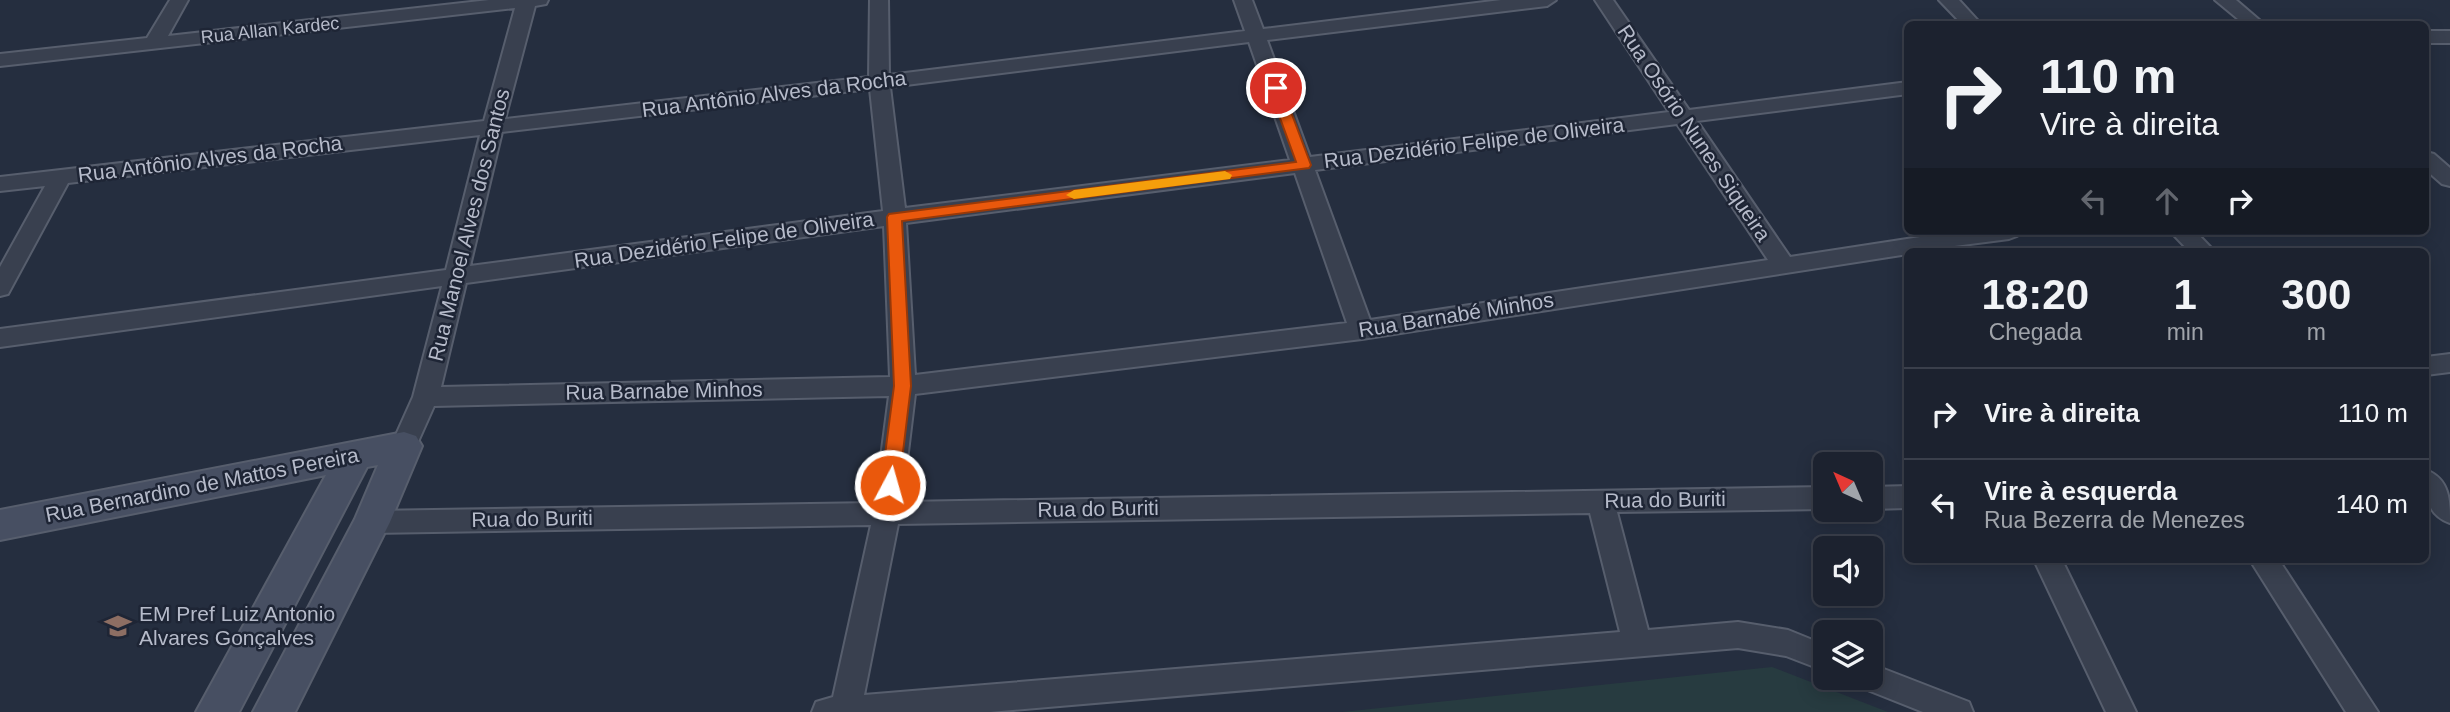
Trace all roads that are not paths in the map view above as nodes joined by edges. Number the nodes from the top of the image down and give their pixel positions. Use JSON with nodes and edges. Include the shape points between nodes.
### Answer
{"nodes":[{"id":1,"x":179,"y":0,"type":"edge"},
{"id":2,"x":531,"y":0,"type":"edge"},
{"id":3,"x":879,"y":0,"type":"edge"},
{"id":4,"x":1243,"y":0,"type":"edge"},
{"id":5,"x":1547,"y":0,"type":"edge"},
{"id":6,"x":1604,"y":0,"type":"edge"},
{"id":7,"x":1948,"y":0,"type":"edge"},
{"id":8,"x":2224,"y":0,"type":"edge"},
{"id":9,"x":1969,"y":21,"type":"edge"},
{"id":10,"x":2251,"y":21,"type":"edge"},
{"id":11,"x":1257,"y":36,"type":"junction"},
{"id":12,"x":2429,"y":37,"type":"edge"},
{"id":13,"x":2450,"y":37,"type":"edge"},
{"id":14,"x":154,"y":43,"type":"junction"},
{"id":15,"x":0,"y":60,"type":"edge"},
{"id":16,"x":879,"y":82,"type":"junction"},
{"id":17,"x":1904,"y":89,"type":"edge"},
{"id":18,"x":1683,"y":117,"type":"junction"},
{"id":19,"x":493,"y":126,"type":"junction"},
{"id":20,"x":1304,"y":165,"type":"junction"},
{"id":21,"x":61,"y":177,"type":"junction"},
{"id":22,"x":0,"y":184,"type":"edge"},
{"id":23,"x":894,"y":217,"type":"junction"},
{"id":24,"x":1983,"y":235,"type":"edge"},
{"id":25,"x":2185,"y":235,"type":"edge"},
{"id":26,"x":2199,"y":248,"type":"edge"},
{"id":27,"x":1784,"y":266,"type":"junction"},
{"id":28,"x":455,"y":277,"type":"junction"},
{"id":29,"x":0,"y":288,"type":"edge"},
{"id":30,"x":1362,"y":330,"type":"junction"},
{"id":31,"x":0,"y":338,"type":"edge"},
{"id":32,"x":2450,"y":363,"type":"edge"},
{"id":33,"x":2429,"y":366,"type":"edge"},
{"id":34,"x":902,"y":386,"type":"junction"},
{"id":35,"x":426,"y":397,"type":"junction"},
{"id":36,"x":404,"y":446,"type":"junction"},
{"id":37,"x":356,"y":454,"type":"junction"},
{"id":38,"x":2429,"y":486,"type":"edge"},
{"id":39,"x":1904,"y":497,"type":"edge"},
{"id":40,"x":1813,"y":498,"type":"edge"},
{"id":41,"x":1883,"y":498,"type":"edge"},
{"id":42,"x":1601,"y":501,"type":"junction"},
{"id":43,"x":887,"y":512,"type":"junction"},
{"id":44,"x":2450,"y":512,"type":"edge"},
{"id":45,"x":372,"y":522,"type":"junction"},
{"id":46,"x":0,"y":526,"type":"edge"},
{"id":47,"x":2049,"y":563,"type":"edge"},
{"id":48,"x":2266,"y":563,"type":"edge"},
{"id":49,"x":1637,"y":642,"type":"junction"},
{"id":50,"x":1813,"y":653,"type":"edge"},
{"id":51,"x":1883,"y":682,"type":"edge"},
{"id":52,"x":216,"y":712,"type":"edge"},
{"id":53,"x":274,"y":712,"type":"edge"},
{"id":54,"x":827,"y":712,"type":"edge"},
{"id":55,"x":845,"y":712,"type":"edge"},
{"id":56,"x":1958,"y":712,"type":"edge"},
{"id":57,"x":2121,"y":712,"type":"edge"},
{"id":58,"x":2364,"y":712,"type":"edge"}],
"edges":[{"from":1,"to":14,"type":"street"},
{"from":2,"to":14,"type":"street","name":"Rua Allan Kardec"},
{"from":2,"to":19,"type":"street","name":"Rua Manoel Alves dos Santos"},
{"from":3,"to":16,"type":"street"},
{"from":4,"to":11,"type":"street"},
{"from":5,"to":11,"type":"street","name":"Rua Antônio Alves da Rocha"},
{"from":6,"to":18,"type":"street","name":"Rua Osório Nunes Siqueira"},
{"from":7,"to":9,"type":"street"},
{"from":8,"to":10,"type":"street"},
{"from":11,"to":16,"type":"street","name":"Rua Antônio Alves da Rocha"},
{"from":11,"to":20,"type":"street"},
{"from":12,"to":13,"type":"street"},
{"from":14,"to":15,"type":"street","name":"Rua Allan Kardec"},
{"from":16,"to":19,"type":"street","name":"Rua Antônio Alves da Rocha"},
{"from":16,"to":23,"type":"street"},
{"from":17,"to":18,"type":"street","name":"Rua Dezidério Felipe de Oliveira"},
{"from":18,"to":20,"type":"street","name":"Rua Dezidério Felipe de Oliveira"},
{"from":18,"to":27,"type":"street","name":"Rua Osório Nunes Siqueira"},
{"from":19,"to":21,"type":"street","name":"Rua Antônio Alves da Rocha"},
{"from":19,"to":28,"type":"street","name":"Rua Manoel Alves dos Santos"},
{"from":20,"to":23,"type":"street","name":"Rua Dezidério Felipe de Oliveira"},
{"from":20,"to":30,"type":"street"},
{"from":21,"to":22,"type":"street","name":"Rua Antônio Alves da Rocha"},
{"from":21,"to":29,"type":"street"},
{"from":23,"to":28,"type":"street","name":"Rua Dezidério Felipe de Oliveira"},
{"from":23,"to":34,"type":"street"},
{"from":24,"to":27,"type":"street","name":"Rua Barnabé Minhos"},
{"from":25,"to":26,"type":"street"},
{"from":27,"to":30,"type":"street","name":"Rua Barnabé Minhos"},
{"from":28,"to":31,"type":"street","name":"Rua Dezidério Felipe de Oliveira"},
{"from":28,"to":35,"type":"street","name":"Rua Manoel Alves dos Santos"},
{"from":30,"to":34,"type":"street","name":"Rua Barnabé Minhos"},
{"from":32,"to":33,"type":"street"},
{"from":34,"to":35,"type":"street","name":"Rua Barnabe Minhos"},
{"from":34,"to":43,"type":"street"},
{"from":35,"to":36,"type":"street","name":"Rua Manoel Alves dos Santos"},
{"from":36,"to":37,"type":"street","name":"Rua Bernardino de Mattos Pereira"},
{"from":36,"to":45,"type":"street"},
{"from":37,"to":46,"type":"street","name":"Rua Bernardino de Mattos Pereira"},
{"from":37,"to":52,"type":"street"},
{"from":38,"to":44,"type":"street"},
{"from":39,"to":41,"type":"street"},
{"from":40,"to":42,"type":"street","name":"Rua do Buriti"},
{"from":42,"to":43,"type":"street","name":"Rua do Buriti"},
{"from":42,"to":49,"type":"street"},
{"from":43,"to":45,"type":"street","name":"Rua do Buriti"},
{"from":43,"to":55,"type":"street"},
{"from":45,"to":53,"type":"street"},
{"from":47,"to":57,"type":"street"},
{"from":48,"to":58,"type":"street"},
{"from":49,"to":50,"type":"street","via":[[1738,635],[1788,643]]},
{"from":49,"to":55,"type":"street"},
{"from":51,"to":56,"type":"street"},
{"from":54,"to":55,"type":"street"}]}
